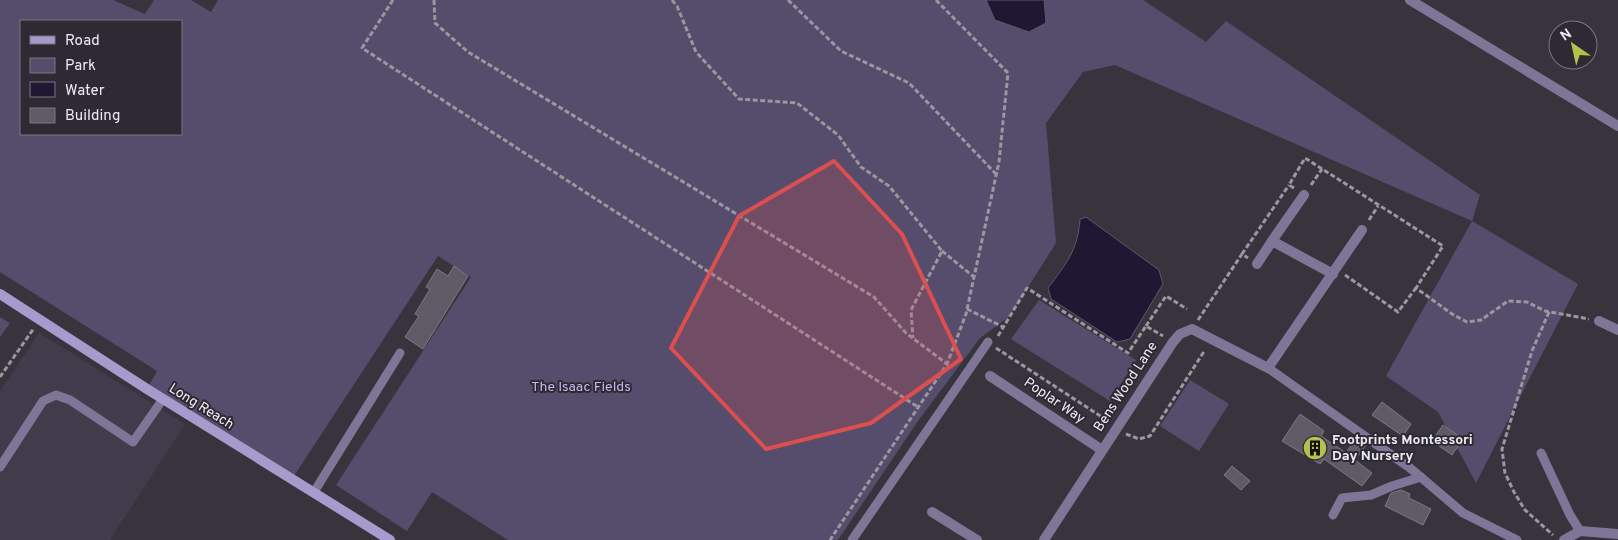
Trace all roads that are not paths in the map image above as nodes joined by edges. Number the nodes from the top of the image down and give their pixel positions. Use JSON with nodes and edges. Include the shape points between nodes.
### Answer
{"nodes":[{"id":1,"x":1410,"y":0,"type":"edge"},
{"id":2,"x":1618,"y":126,"type":"edge"},
{"id":3,"x":1304,"y":195,"type":"road end"},
{"id":4,"x":1362,"y":230,"type":"road end"},
{"id":5,"x":1272,"y":241,"type":"junction"},
{"id":6,"x":1257,"y":264,"type":"road end"},
{"id":7,"x":1335,"y":272,"type":"junction"},
{"id":8,"x":0,"y":294,"type":"edge"},
{"id":9,"x":1599,"y":321,"type":"road end"},
{"id":10,"x":1618,"y":330,"type":"edge"},
{"id":11,"x":990,"y":344,"type":"road end"},
{"id":12,"x":400,"y":353,"type":"dead end"},
{"id":13,"x":1268,"y":368,"type":"junction"},
{"id":14,"x":990,"y":376,"type":"dead end"},
{"id":15,"x":163,"y":399,"type":"junction"},
{"id":16,"x":1102,"y":450,"type":"junction"},
{"id":17,"x":1541,"y":453,"type":"dead end"},
{"id":18,"x":0,"y":468,"type":"edge"},
{"id":19,"x":1421,"y":477,"type":"junction"},
{"id":20,"x":314,"y":492,"type":"junction"},
{"id":21,"x":932,"y":512,"type":"dead end"},
{"id":22,"x":1333,"y":515,"type":"dead end"},
{"id":23,"x":1580,"y":531,"type":"junction"},
{"id":24,"x":1618,"y":534,"type":"edge"},
{"id":25,"x":390,"y":540,"type":"edge"},
{"id":26,"x":852,"y":540,"type":"edge"},
{"id":27,"x":977,"y":540,"type":"edge"},
{"id":28,"x":1044,"y":540,"type":"edge"},
{"id":29,"x":1517,"y":540,"type":"edge"},
{"id":30,"x":1562,"y":540,"type":"edge"}],
"edges":[{"from":1,"to":2,"type":"street"},
{"from":3,"to":5,"type":"street"},
{"from":4,"to":7,"type":"street"},
{"from":5,"to":6,"type":"street"},
{"from":5,"to":7,"type":"street"},
{"from":7,"to":13,"type":"street"},
{"from":8,"to":15,"type":"street","name":"Long Reach"},
{"from":9,"to":10,"type":"street"},
{"from":11,"to":26,"type":"lane"},
{"from":12,"to":20,"type":"lane"},
{"from":13,"to":16,"type":"street","name":"Bens Wood Lane","via":[[1192,329],[1180,334]]},
{"from":13,"to":19,"type":"lane"},
{"from":14,"to":16,"type":"street","name":"Poplar Way"},
{"from":15,"to":18,"type":"lane","via":[[133,442],[70,400],[56,395],[43,401]]},
{"from":15,"to":20,"type":"street","name":"Long Reach"},
{"from":16,"to":28,"type":"street","name":"Bens Wood Lane"},
{"from":17,"to":23,"type":"lane"},
{"from":19,"to":22,"type":"lane","via":[[1371,495],[1342,498]]},
{"from":19,"to":29,"type":"lane","via":[[1463,513]]},
{"from":20,"to":25,"type":"street","name":"Long Reach"},
{"from":21,"to":27,"type":"street"},
{"from":23,"to":24,"type":"street"},
{"from":23,"to":30,"type":"street"}]}
